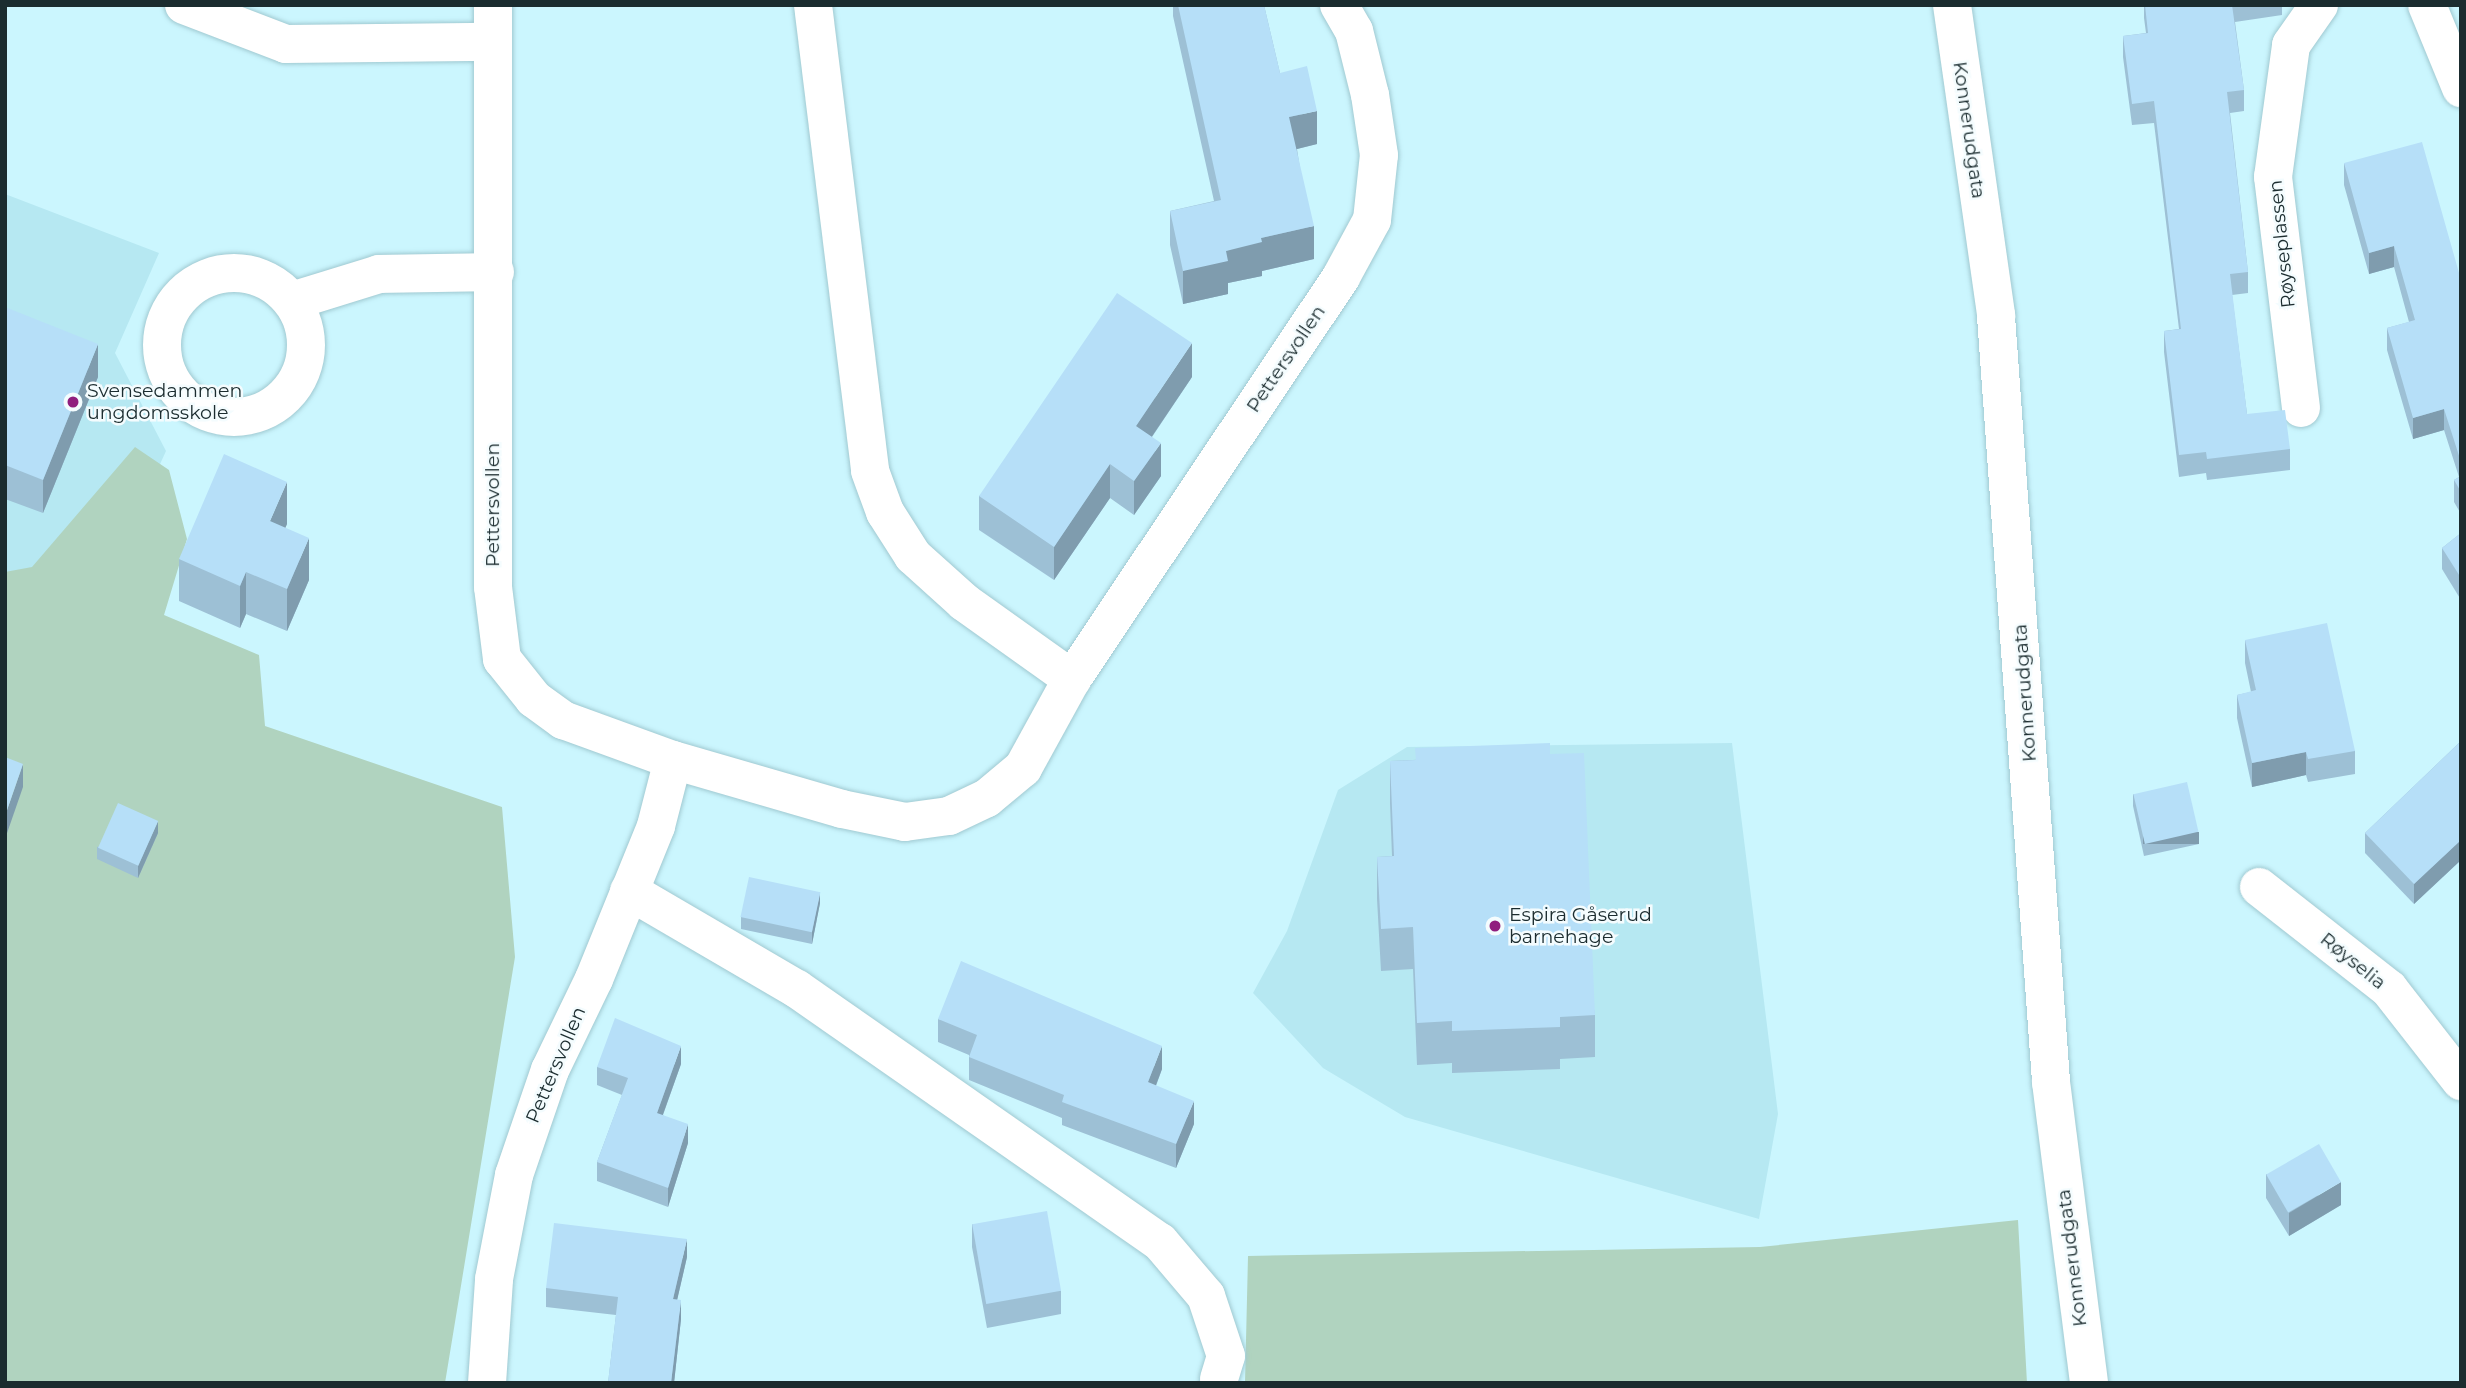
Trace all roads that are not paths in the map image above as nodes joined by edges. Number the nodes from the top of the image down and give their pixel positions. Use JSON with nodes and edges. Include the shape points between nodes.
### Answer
{"nodes":[{"id":1,"x":184,"y":5,"type":"edge"},
{"id":2,"x":813,"y":5,"type":"edge"},
{"id":3,"x":1339,"y":5,"type":"edge"},
{"id":4,"x":1951,"y":5,"type":"edge"},
{"id":5,"x":2319,"y":5,"type":"edge"},
{"id":6,"x":2427,"y":5,"type":"edge"},
{"id":7,"x":493,"y":23,"type":"edge"},
{"id":8,"x":2461,"y":88,"type":"edge"},
{"id":9,"x":495,"y":272,"type":"junction"},
{"id":10,"x":292,"y":301,"type":"junction"},
{"id":11,"x":2301,"y":408,"type":"dead end"},
{"id":12,"x":1072,"y":679,"type":"junction"},
{"id":13,"x":673,"y":760,"type":"junction"},
{"id":14,"x":2259,"y":887,"type":"dead end"},
{"id":15,"x":629,"y":891,"type":"junction"},
{"id":16,"x":2461,"y":1081,"type":"edge"},
{"id":17,"x":1219,"y":1378,"type":"dead end"},
{"id":18,"x":487,"y":1383,"type":"edge"},
{"id":19,"x":2089,"y":1383,"type":"edge"}],
"edges":[{"from":1,"to":7,"type":"street","via":[[286,44]]},
{"from":2,"to":12,"type":"street","via":[[870,471],[885,512],[913,556],[964,602]]},
{"from":3,"to":12,"type":"street","name":"Pettersvollen","via":[[1354,32],[1370,95],[1379,155],[1372,220],[1333,289]]},
{"from":4,"to":19,"type":"street","name":"Konnerudgata","via":[[1996,316],[2051,1082]]},
{"from":5,"to":11,"type":"street","name":"Røyseplassen","via":[[2291,45],[2273,177]]},
{"from":6,"to":8,"type":"street"},
{"from":7,"to":9,"type":"street","name":"Pettersvollen"},
{"from":9,"to":10,"type":"street","via":[[380,274]]},
{"from":9,"to":13,"type":"street","name":"Pettersvollen","via":[[493,587],[502,659],[534,699],[563,720]]},
{"from":10,"to":10,"type":"street","via":[[307,344],[293,387],[276,404],[256,414],[210,414],[174,386],[161,349],[162,332],[175,302],[206,277],[229,272],[253,275]]},
{"from":12,"to":13,"type":"street","name":"Pettersvollen","via":[[1023,768],[987,798],[949,816],[905,822]]},
{"from":13,"to":15,"type":"street","name":"Pettersvollen","via":[[656,826]]},
{"from":14,"to":16,"type":"street","name":"Røyselia","via":[[2389,989]]},
{"from":15,"to":17,"type":"street","via":[[797,989],[1160,1241],[1206,1296],[1226,1356]]},
{"from":15,"to":18,"type":"street","name":"Pettersvollen","via":[[594,979],[550,1070],[514,1175],[494,1279]]}]}
